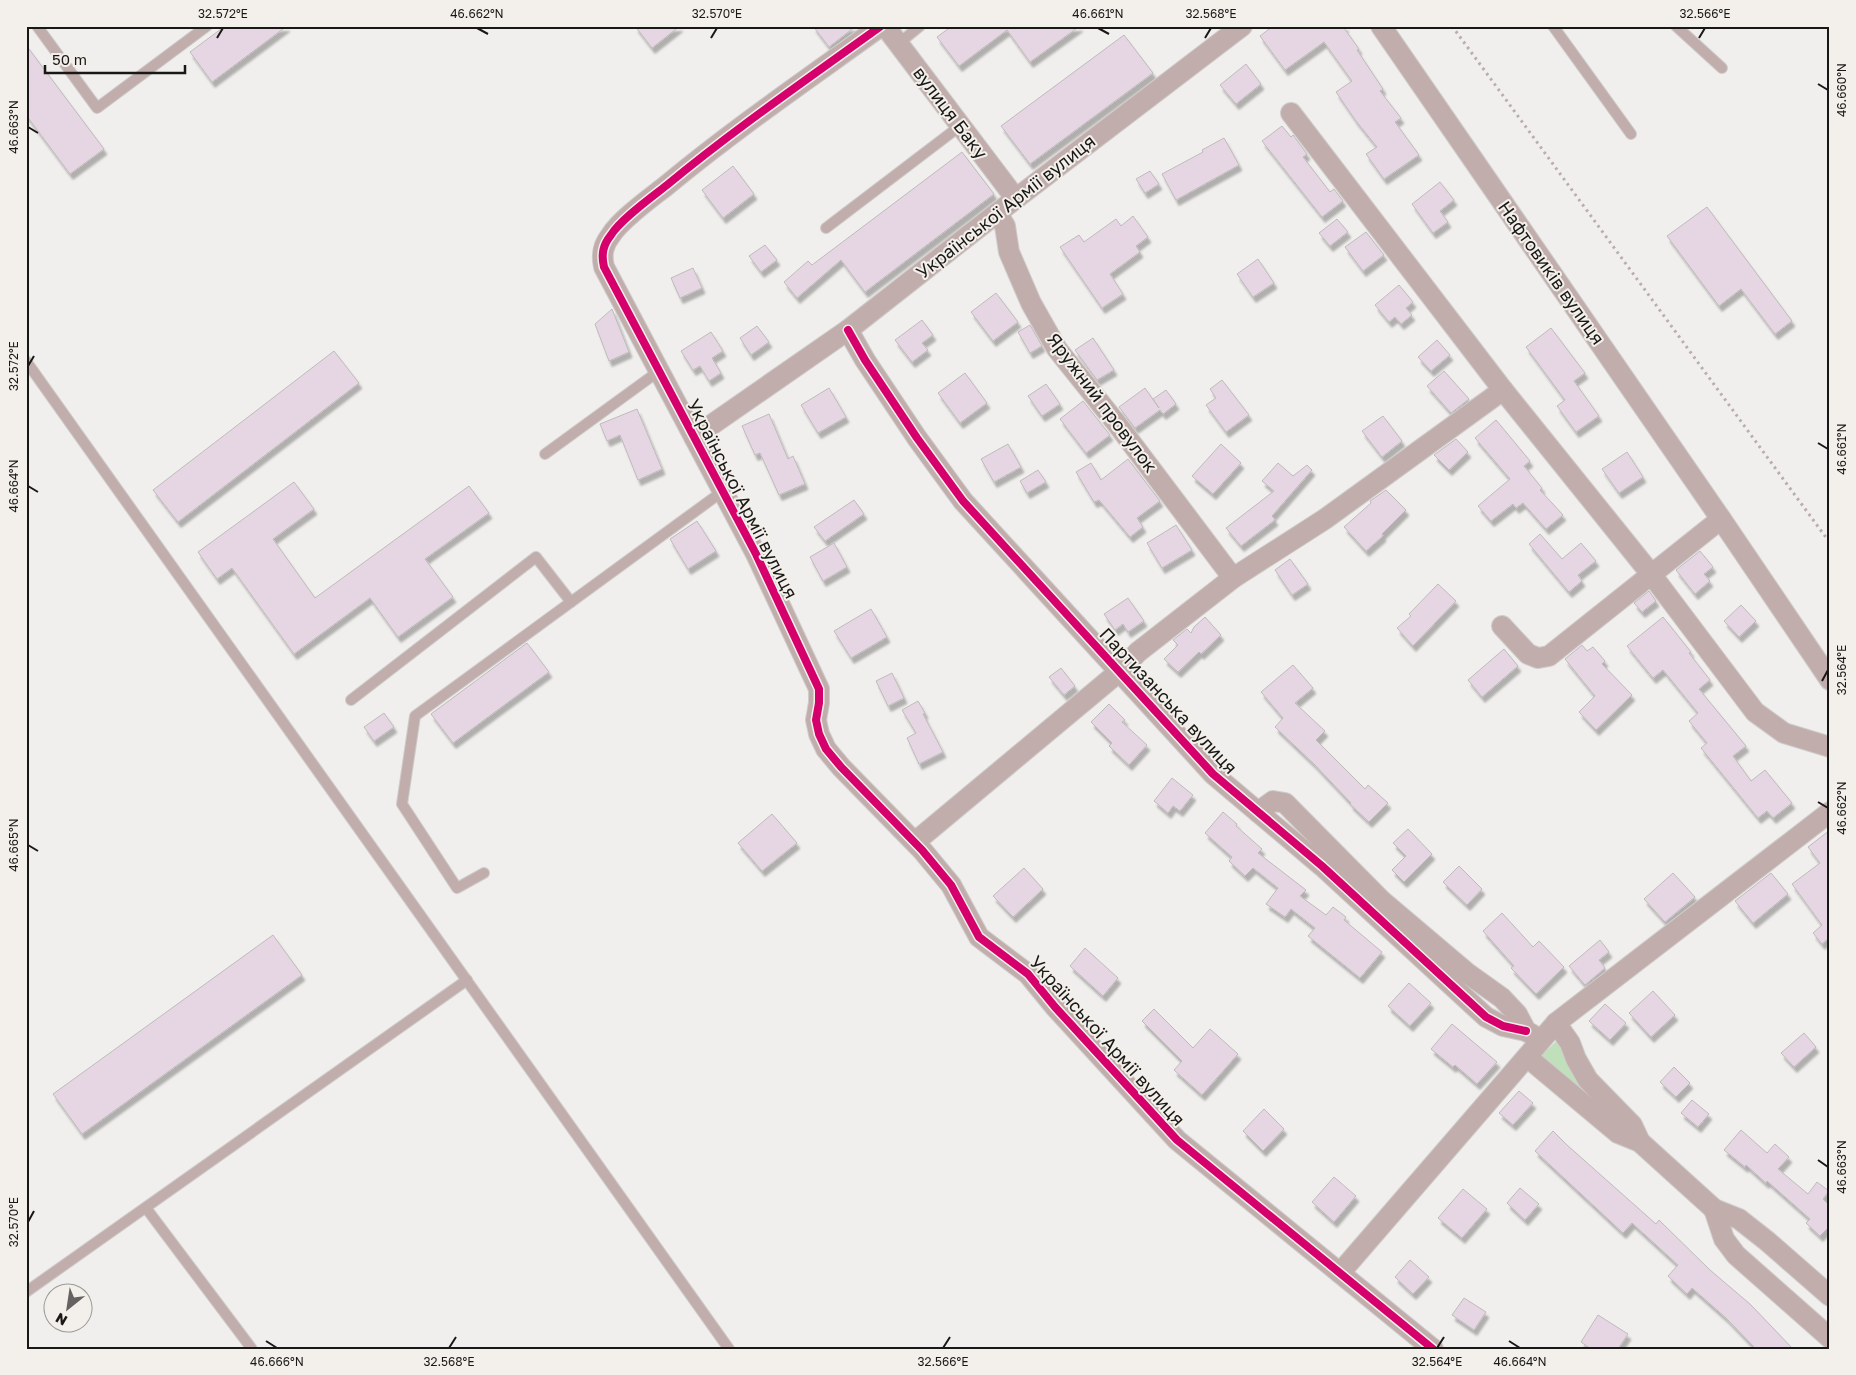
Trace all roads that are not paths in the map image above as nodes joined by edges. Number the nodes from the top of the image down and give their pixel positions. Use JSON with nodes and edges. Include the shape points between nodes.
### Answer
{"nodes":[{"id":1,"x":37,"y":26,"type":"edge"},
{"id":2,"x":207,"y":26,"type":"edge"},
{"id":3,"x":883,"y":26,"type":"edge"},
{"id":4,"x":920,"y":26,"type":"edge"},
{"id":5,"x":1242,"y":26,"type":"edge"},
{"id":6,"x":1381,"y":26,"type":"edge"},
{"id":7,"x":1553,"y":26,"type":"edge"},
{"id":8,"x":1676,"y":26,"type":"edge"},
{"id":9,"x":898,"y":44,"type":"junction"},
{"id":10,"x":1722,"y":68,"type":"dead end"},
{"id":11,"x":1291,"y":113,"type":"dead end"},
{"id":12,"x":960,"y":126,"type":"junction"},
{"id":13,"x":1631,"y":134,"type":"dead end"},
{"id":14,"x":1016,"y":199,"type":"junction"},
{"id":15,"x":997,"y":213,"type":"junction"},
{"id":16,"x":826,"y":228,"type":"dead end"},
{"id":17,"x":848,"y":330,"type":"junction"},
{"id":18,"x":26,"y":361,"type":"edge"},
{"id":19,"x":659,"y":371,"type":"junction"},
{"id":20,"x":1503,"y":390,"type":"junction"},
{"id":21,"x":694,"y":437,"type":"junction"},
{"id":22,"x":545,"y":454,"type":"dead end"},
{"id":23,"x":723,"y":491,"type":"junction"},
{"id":24,"x":1721,"y":520,"type":"junction"},
{"id":25,"x":1651,"y":574,"type":"junction"},
{"id":26,"x":1234,"y":578,"type":"junction"},
{"id":27,"x":571,"y":602,"type":"junction"},
{"id":28,"x":1502,"y":626,"type":"dead end"},
{"id":29,"x":1120,"y":671,"type":"junction"},
{"id":30,"x":1830,"y":680,"type":"edge"},
{"id":31,"x":352,"y":700,"type":"dead end"},
{"id":32,"x":1830,"y":747,"type":"edge"},
{"id":33,"x":1830,"y":812,"type":"edge"},
{"id":34,"x":915,"y":842,"type":"junction"},
{"id":35,"x":484,"y":872,"type":"dead end"},
{"id":36,"x":467,"y":980,"type":"junction"},
{"id":37,"x":1556,"y":1022,"type":"junction"},
{"id":38,"x":1534,"y":1035,"type":"junction"},
{"id":39,"x":1527,"y":1057,"type":"junction"},
{"id":40,"x":1640,"y":1142,"type":"junction"},
{"id":41,"x":146,"y":1208,"type":"junction"},
{"id":42,"x":1714,"y":1208,"type":"junction"},
{"id":43,"x":1340,"y":1273,"type":"junction"},
{"id":44,"x":26,"y":1292,"type":"edge"},
{"id":45,"x":1830,"y":1296,"type":"edge"},
{"id":46,"x":1830,"y":1338,"type":"edge"},
{"id":47,"x":252,"y":1349,"type":"edge"},
{"id":48,"x":728,"y":1349,"type":"edge"},
{"id":49,"x":1433,"y":1349,"type":"edge"}],
"edges":[{"from":1,"to":2,"type":"lane","via":[[97,108]]},
{"from":3,"to":9,"type":"street","name":"вулиця Баку"},
{"from":3,"to":19,"type":"street","name":"Української Армії вулиця","via":[[701,157],[611,233],[601,256],[604,266]]},
{"from":4,"to":9,"type":"lane"},
{"from":5,"to":14,"type":"street","name":"Української Армії вулиця"},
{"from":6,"to":24,"type":"street","name":"Нафтовиків вулиця"},
{"from":7,"to":13,"type":"lane"},
{"from":8,"to":10,"type":"lane"},
{"from":9,"to":12,"type":"street","name":"вулиця Баку"},
{"from":11,"to":20,"type":"street"},
{"from":12,"to":14,"type":"street","name":"вулиця Баку"},
{"from":12,"to":16,"type":"lane"},
{"from":14,"to":15,"type":"street","name":"Української Армії вулиця"},
{"from":15,"to":17,"type":"street","name":"Української Армії вулиця"},
{"from":15,"to":26,"type":"street","name":"Яружний провулок","via":[[1005,226],[1009,252],[1031,303],[1057,348]]},
{"from":17,"to":21,"type":"street","name":"Української Армії вулиця"},
{"from":17,"to":29,"type":"street","name":"Партизанська вулиця","via":[[917,438],[963,501]]},
{"from":18,"to":36,"type":"lane"},
{"from":19,"to":21,"type":"street","name":"Української Армії вулиця"},
{"from":19,"to":22,"type":"lane"},
{"from":20,"to":25,"type":"street"},
{"from":20,"to":26,"type":"street","via":[[1324,519]]},
{"from":21,"to":23,"type":"street","name":"Української Армії вулиця"},
{"from":23,"to":27,"type":"lane"},
{"from":23,"to":34,"type":"street","name":"Української Армії вулиця","via":[[819,689],[816,720],[818,734],[826,749]]},
{"from":24,"to":25,"type":"street"},
{"from":24,"to":30,"type":"street","name":"Нафтовиків вулиця"},
{"from":25,"to":28,"type":"street","via":[[1549,656],[1538,658],[1528,654]]},
{"from":25,"to":32,"type":"street","via":[[1755,712],[1784,733]]},
{"from":26,"to":29,"type":"street","via":[[1138,652]]},
{"from":27,"to":31,"type":"lane","via":[[536,557]]},
{"from":27,"to":35,"type":"lane","via":[[415,716],[402,804],[457,888]]},
{"from":29,"to":34,"type":"street"},
{"from":29,"to":38,"type":"street","name":"Партизанська вулиця","via":[[1213,774],[1258,812],[1273,801],[1285,803],[1382,901],[1467,973],[1502,998]]},
{"from":33,"to":37,"type":"street"},
{"from":34,"to":43,"type":"street","name":"Української Армії вулиця","via":[[951,885],[979,937],[1028,974],[1177,1140]]},
{"from":36,"to":41,"type":"lane"},
{"from":36,"to":48,"type":"lane"},
{"from":37,"to":38,"type":"street"},
{"from":37,"to":40,"type":"street","via":[[1588,1080],[1632,1125]]},
{"from":38,"to":39,"type":"street"},
{"from":39,"to":40,"type":"street","via":[[1618,1133]]},
{"from":39,"to":43,"type":"street"},
{"from":40,"to":42,"type":"street"},
{"from":41,"to":44,"type":"lane"},
{"from":41,"to":47,"type":"lane"},
{"from":42,"to":45,"type":"street","via":[[1739,1219]]},
{"from":42,"to":46,"type":"street","via":[[1724,1238],[1736,1255]]},
{"from":43,"to":49,"type":"street","name":"Української Армії вулиця"}]}
